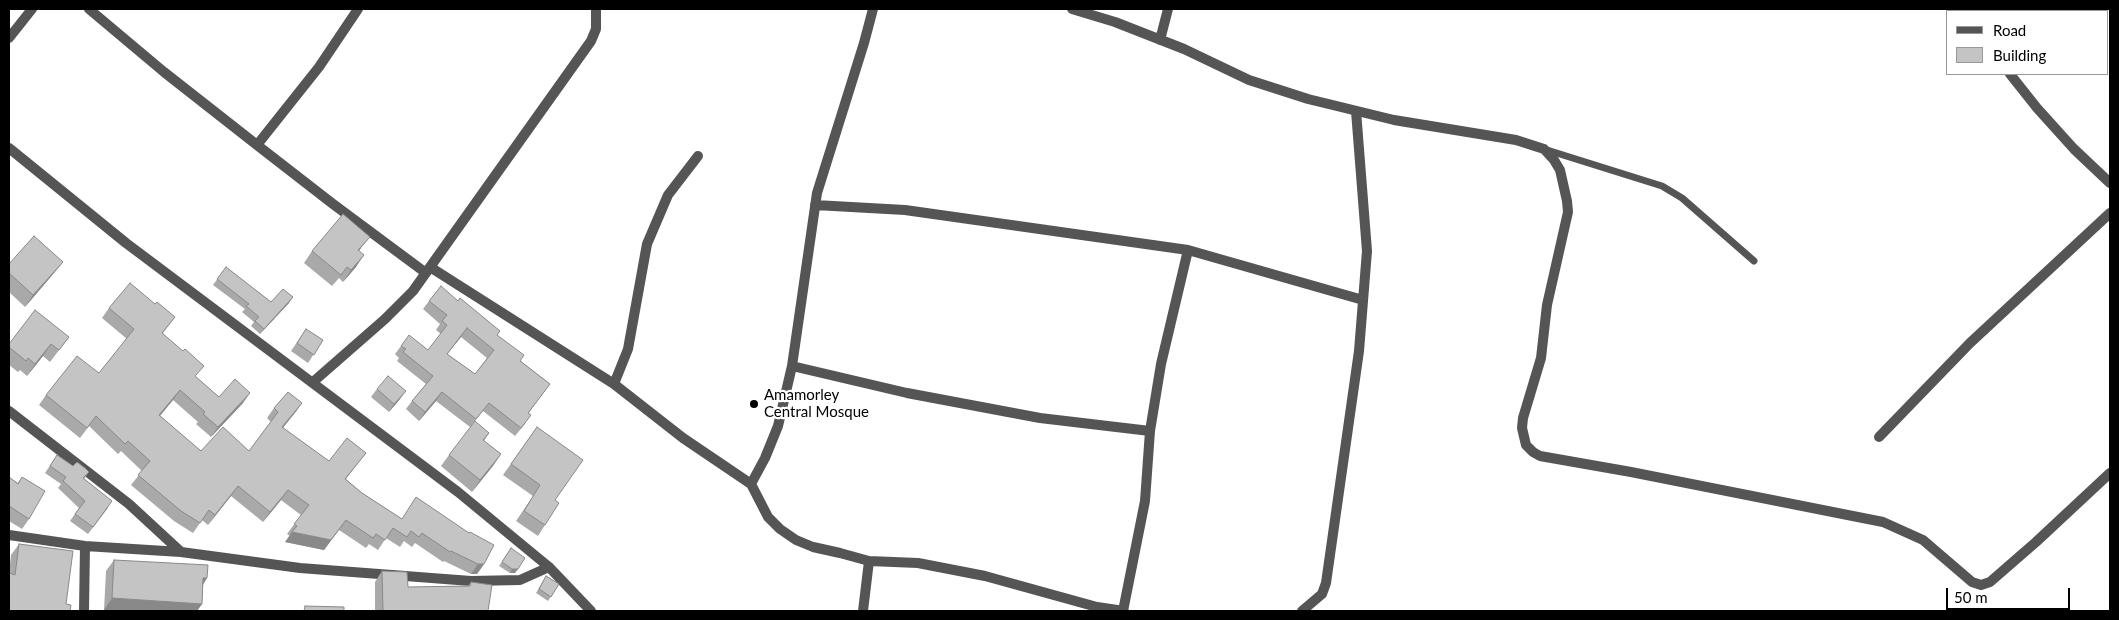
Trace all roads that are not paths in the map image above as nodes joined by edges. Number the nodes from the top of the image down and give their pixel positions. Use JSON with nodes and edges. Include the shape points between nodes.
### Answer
{"nodes":[{"id":1,"x":32,"y":9,"type":"edge"},
{"id":2,"x":89,"y":9,"type":"edge"},
{"id":3,"x":358,"y":9,"type":"edge"},
{"id":4,"x":596,"y":9,"type":"edge"},
{"id":5,"x":873,"y":9,"type":"edge"},
{"id":6,"x":1072,"y":9,"type":"edge"},
{"id":7,"x":1168,"y":9,"type":"edge"},
{"id":8,"x":9,"y":38,"type":"edge"},
{"id":9,"x":1160,"y":40,"type":"junction"},
{"id":10,"x":2011,"y":75,"type":"edge"},
{"id":11,"x":1356,"y":111,"type":"junction"},
{"id":12,"x":256,"y":145,"type":"junction"},
{"id":13,"x":9,"y":148,"type":"edge"},
{"id":14,"x":1544,"y":149,"type":"junction"},
{"id":15,"x":698,"y":156,"type":"dead end"},
{"id":16,"x":2110,"y":183,"type":"edge"},
{"id":17,"x":815,"y":205,"type":"junction"},
{"id":18,"x":2110,"y":212,"type":"edge"},
{"id":19,"x":1188,"y":250,"type":"junction"},
{"id":20,"x":1754,"y":261,"type":"dead end"},
{"id":21,"x":428,"y":270,"type":"junction"},
{"id":22,"x":1363,"y":300,"type":"junction"},
{"id":23,"x":792,"y":366,"type":"junction"},
{"id":24,"x":312,"y":382,"type":"junction"},
{"id":25,"x":614,"y":384,"type":"junction"},
{"id":26,"x":9,"y":411,"type":"edge"},
{"id":27,"x":1150,"y":431,"type":"junction"},
{"id":28,"x":1879,"y":437,"type":"dead end"},
{"id":29,"x":2110,"y":473,"type":"edge"},
{"id":30,"x":750,"y":484,"type":"junction"},
{"id":31,"x":9,"y":535,"type":"edge"},
{"id":32,"x":85,"y":546,"type":"junction"},
{"id":33,"x":181,"y":552,"type":"junction"},
{"id":34,"x":869,"y":562,"type":"junction"},
{"id":35,"x":549,"y":567,"type":"junction"},
{"id":36,"x":84,"y":611,"type":"edge"},
{"id":37,"x":591,"y":611,"type":"edge"},
{"id":38,"x":863,"y":611,"type":"edge"},
{"id":39,"x":1124,"y":611,"type":"edge"},
{"id":40,"x":1302,"y":611,"type":"edge"}],
"edges":[{"from":1,"to":8,"type":"street"},
{"from":2,"to":12,"type":"street"},
{"from":3,"to":12,"type":"street","via":[[319,66]]},
{"from":4,"to":21,"type":"street","via":[[596,28],[591,41]]},
{"from":5,"to":17,"type":"street"},
{"from":6,"to":9,"type":"street"},
{"from":7,"to":9,"type":"street"},
{"from":9,"to":11,"type":"street","via":[[1249,80]]},
{"from":10,"to":16,"type":"street","via":[[2068,142]]},
{"from":11,"to":14,"type":"street","via":[[1516,140]]},
{"from":11,"to":22,"type":"street","via":[[1367,251]]},
{"from":12,"to":21,"type":"street"},
{"from":13,"to":24,"type":"street","via":[[126,243]]},
{"from":14,"to":20,"type":"lane","via":[[1662,186],[1682,198]]},
{"from":14,"to":29,"type":"street","via":[[1560,170],[1568,212],[1547,305],[1541,358],[1523,418],[1523,436],[1532,452],[1883,522],[1923,540],[1972,582],[1981,585],[1990,582],[2023,554]]},
{"from":15,"to":25,"type":"street","via":[[668,195],[646,244],[628,349]]},
{"from":17,"to":19,"type":"street","via":[[906,210]]},
{"from":17,"to":23,"type":"street"},
{"from":18,"to":28,"type":"street","via":[[1970,343]]},
{"from":19,"to":22,"type":"street"},
{"from":19,"to":27,"type":"street","via":[[1161,364]]},
{"from":21,"to":24,"type":"street","via":[[385,319]]},
{"from":21,"to":25,"type":"street"},
{"from":22,"to":40,"type":"street","via":[[1358,360],[1326,582],[1322,594]]},
{"from":23,"to":27,"type":"street","via":[[907,393],[1040,418]]},
{"from":23,"to":30,"type":"street","via":[[778,426]]},
{"from":24,"to":35,"type":"street","via":[[458,492]]},
{"from":25,"to":30,"type":"street","via":[[683,438]]},
{"from":26,"to":33,"type":"street","via":[[129,504]]},
{"from":27,"to":39,"type":"street","via":[[1145,501]]},
{"from":30,"to":34,"type":"street","via":[[768,517],[796,540],[813,548]]},
{"from":31,"to":32,"type":"street"},
{"from":32,"to":33,"type":"street"},
{"from":32,"to":36,"type":"street"},
{"from":33,"to":35,"type":"street","via":[[300,568],[471,581],[520,580]]},
{"from":34,"to":38,"type":"street"},
{"from":34,"to":39,"type":"street","via":[[918,563],[966,572],[1097,607]]},
{"from":35,"to":37,"type":"street"}]}
